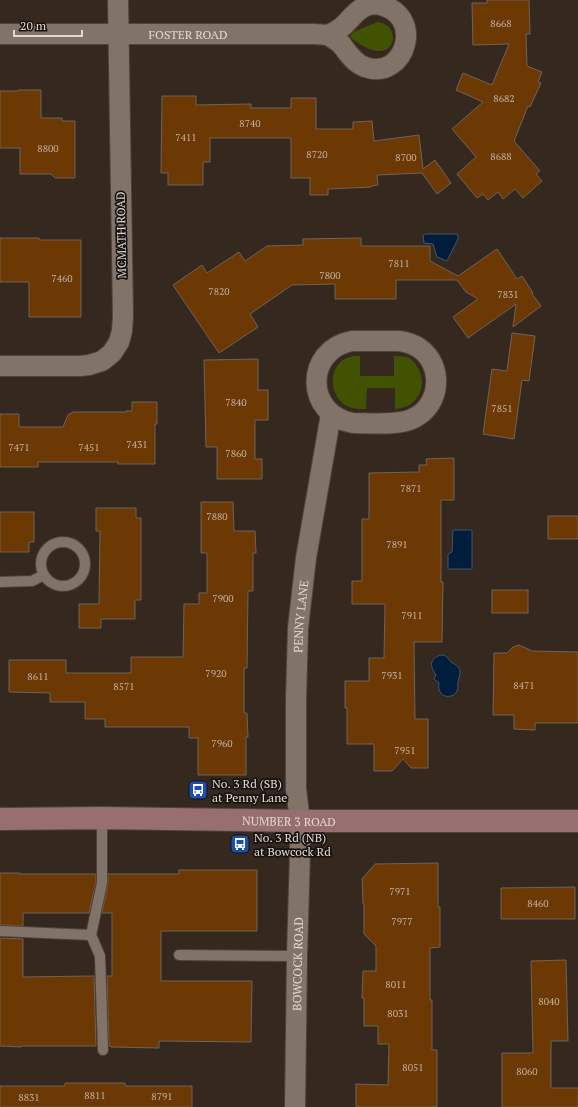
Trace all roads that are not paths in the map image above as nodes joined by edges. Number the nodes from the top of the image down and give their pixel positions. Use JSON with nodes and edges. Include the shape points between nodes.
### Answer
{"nodes":[{"id":1,"x":118,"y":0,"type":"edge"},
{"id":2,"x":0,"y":34,"type":"edge"},
{"id":3,"x":118,"y":34,"type":"junction"},
{"id":4,"x":328,"y":35,"type":"dead end"},
{"id":5,"x":0,"y":366,"type":"edge"},
{"id":6,"x":331,"y":414,"type":"junction"},
{"id":7,"x":44,"y":576,"type":"junction"},
{"id":8,"x":0,"y":582,"type":"edge"},
{"id":9,"x":102,"y":818,"type":"junction"},
{"id":10,"x":0,"y":819,"type":"edge"},
{"id":11,"x":300,"y":821,"type":"junction"},
{"id":12,"x":578,"y":821,"type":"edge"},
{"id":13,"x":0,"y":931,"type":"edge"},
{"id":14,"x":91,"y":935,"type":"junction"},
{"id":15,"x":179,"y":955,"type":"dead end"},
{"id":16,"x":297,"y":956,"type":"junction"},
{"id":17,"x":104,"y":1050,"type":"dead end"},
{"id":18,"x":295,"y":1107,"type":"edge"}],
"edges":[{"from":1,"to":3,"type":"street","name":"MCMATH ROAD"},
{"from":2,"to":3,"type":"street","name":"FOSTER ROAD"},
{"from":3,"to":4,"type":"street","name":"FOSTER ROAD"},
{"from":3,"to":5,"type":"street","name":"MCMATH ROAD","via":[[123,316],[121,337],[116,348],[107,357],[89,365]]},
{"from":6,"to":6,"type":"street","via":[[353,423],[400,423],[414,418],[425,410],[434,397],[434,367],[426,354],[407,342],[352,341],[338,345],[322,360],[317,374],[318,396]]},
{"from":6,"to":11,"type":"street","name":"PENNY LANE","via":[[306,558],[298,628],[296,789]]},
{"from":7,"to":7,"type":"lane","via":[[42,559],[46,550],[53,544],[68,543],[81,552],[84,566],[76,581],[58,585]]},
{"from":7,"to":8,"type":"lane","via":[[32,581]]},
{"from":9,"to":10,"type":"main road","name":"NUMBER 3 ROAD"},
{"from":9,"to":11,"type":"main road","name":"NUMBER 3 ROAD"},
{"from":9,"to":14,"type":"lane","via":[[102,883]]},
{"from":11,"to":12,"type":"main road","name":"NUMBER 3 ROAD"},
{"from":11,"to":16,"type":"street","name":"BOWCOCK ROAD"},
{"from":13,"to":14,"type":"lane"},
{"from":14,"to":17,"type":"lane","via":[[100,956]]},
{"from":15,"to":16,"type":"lane"},
{"from":16,"to":18,"type":"street","name":"BOWCOCK ROAD"}]}
